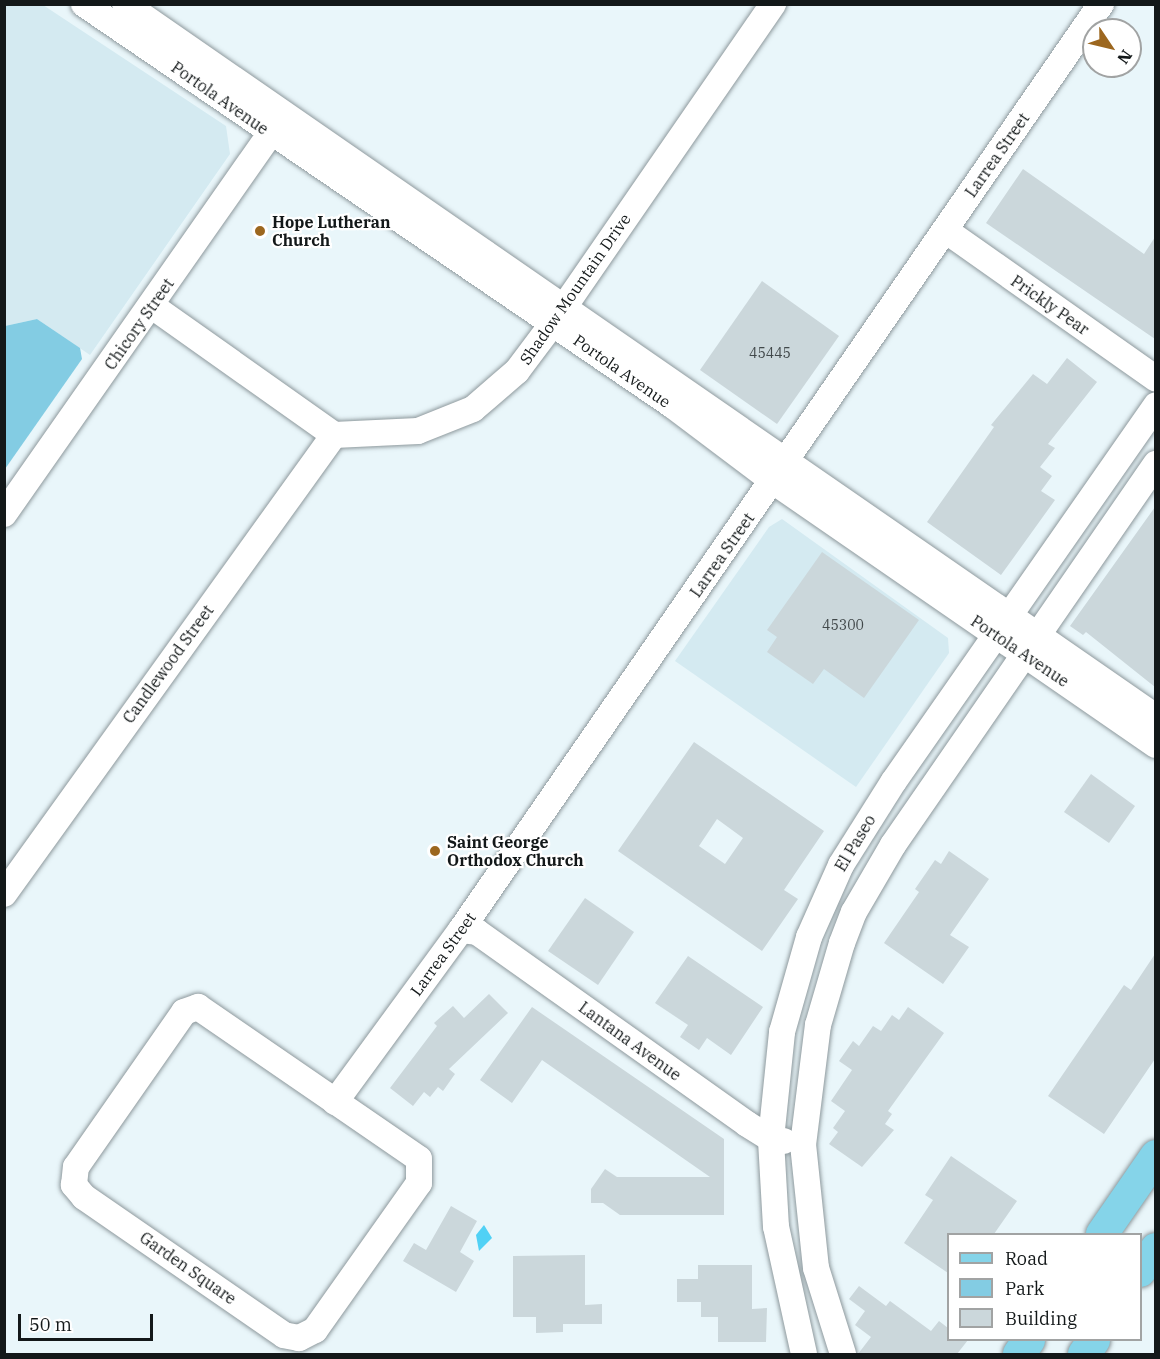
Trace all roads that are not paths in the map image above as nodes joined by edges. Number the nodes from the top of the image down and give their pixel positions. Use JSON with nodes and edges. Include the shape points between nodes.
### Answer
{"nodes":[{"id":1,"x":84,"y":4,"type":"edge"},
{"id":2,"x":125,"y":4,"type":"edge"},
{"id":3,"x":773,"y":4,"type":"edge"},
{"id":4,"x":1101,"y":4,"type":"edge"},
{"id":5,"x":271,"y":133,"type":"junction"},
{"id":6,"x":945,"y":230,"type":"junction"},
{"id":7,"x":152,"y":306,"type":"junction"},
{"id":8,"x":559,"y":316,"type":"junction"},
{"id":9,"x":1155,"y":379,"type":"edge"},
{"id":10,"x":1155,"y":405,"type":"edge"},
{"id":11,"x":334,"y":435,"type":"junction"},
{"id":12,"x":1155,"y":464,"type":"edge"},
{"id":13,"x":780,"y":472,"type":"junction"},
{"id":14,"x":4,"y":514,"type":"edge"},
{"id":15,"x":1017,"y":634,"type":"junction"},
{"id":16,"x":1137,"y":711,"type":"edge"},
{"id":17,"x":1155,"y":745,"type":"edge"},
{"id":18,"x":865,"y":825,"type":"junction"},
{"id":19,"x":4,"y":894,"type":"edge"},
{"id":20,"x":854,"y":912,"type":"junction"},
{"id":21,"x":460,"y":930,"type":"junction"},
{"id":22,"x":335,"y":1102,"type":"junction"},
{"id":23,"x":771,"y":1139,"type":"junction"},
{"id":24,"x":802,"y":1144,"type":"junction"},
{"id":25,"x":1155,"y":1156,"type":"edge"},
{"id":26,"x":1103,"y":1233,"type":"edge"},
{"id":27,"x":1155,"y":1249,"type":"edge"},
{"id":28,"x":1142,"y":1268,"type":"edge"},
{"id":29,"x":1028,"y":1341,"type":"edge"},
{"id":30,"x":1093,"y":1341,"type":"edge"},
{"id":31,"x":804,"y":1354,"type":"edge"},
{"id":32,"x":843,"y":1354,"type":"edge"},
{"id":33,"x":1019,"y":1354,"type":"edge"},
{"id":34,"x":1084,"y":1354,"type":"edge"}],
"edges":[{"from":1,"to":5,"type":"street","name":"Portola Avenue"},
{"from":2,"to":8,"type":"street","name":"Portola Avenue"},
{"from":3,"to":8,"type":"street","name":"Shadow Mountain Drive"},
{"from":4,"to":6,"type":"street","name":"Larrea Street"},
{"from":5,"to":7,"type":"street","name":"Chicory Street"},
{"from":5,"to":8,"type":"street","name":"Portola Avenue"},
{"from":6,"to":9,"type":"street","name":"Prickly Pear"},
{"from":6,"to":13,"type":"street","name":"Larrea Street"},
{"from":7,"to":11,"type":"street"},
{"from":7,"to":14,"type":"street","name":"Chicory Street"},
{"from":8,"to":11,"type":"street","name":"Shadow Mountain Drive","via":[[517,370],[472,409],[418,431]]},
{"from":8,"to":13,"type":"street","name":"Portola Avenue"},
{"from":10,"to":15,"type":"street","name":"El Paseo"},
{"from":11,"to":19,"type":"street","name":"Candlewood Street"},
{"from":12,"to":15,"type":"street","name":"El Paseo","via":[[1064,597]]},
{"from":13,"to":15,"type":"street","name":"Portola Avenue"},
{"from":13,"to":15,"type":"street","name":"Portola Avenue","via":[[898,568]]},
{"from":13,"to":21,"type":"street","name":"Larrea Street"},
{"from":15,"to":16,"type":"street","name":"Portola Avenue"},
{"from":15,"to":18,"type":"street","name":"El Paseo","via":[[964,681]]},
{"from":15,"to":20,"type":"street","name":"El Paseo"},
{"from":16,"to":17,"type":"street","name":"Portola Avenue"},
{"from":18,"to":20,"type":"street","via":[[870,832],[871,849],[855,885]]},
{"from":18,"to":23,"type":"street","name":"El Paseo","via":[[824,899],[792,990],[774,1079]]},
{"from":20,"to":24,"type":"street","name":"El Paseo","via":[[818,1025]]},
{"from":21,"to":22,"type":"street","name":"Larrea Street"},
{"from":21,"to":23,"type":"street","name":"Lantana Avenue","via":[[477,932]]},
{"from":22,"to":22,"type":"street","name":"Garden Square","via":[[419,1159],[421,1170],[419,1183],[315,1330],[300,1338],[284,1335],[84,1197],[74,1185],[76,1167],[184,1012],[198,1007]]},
{"from":23,"to":24,"type":"street","name":"Lantana Avenue"},
{"from":23,"to":31,"type":"street","name":"El Paseo","via":[[776,1227]]},
{"from":24,"to":32,"type":"street","name":"El Paseo","via":[[816,1268]]},
{"from":25,"to":26,"type":"main road"},
{"from":27,"to":28,"type":"main road"},
{"from":29,"to":33,"type":"main road"},
{"from":30,"to":34,"type":"main road"}]}
